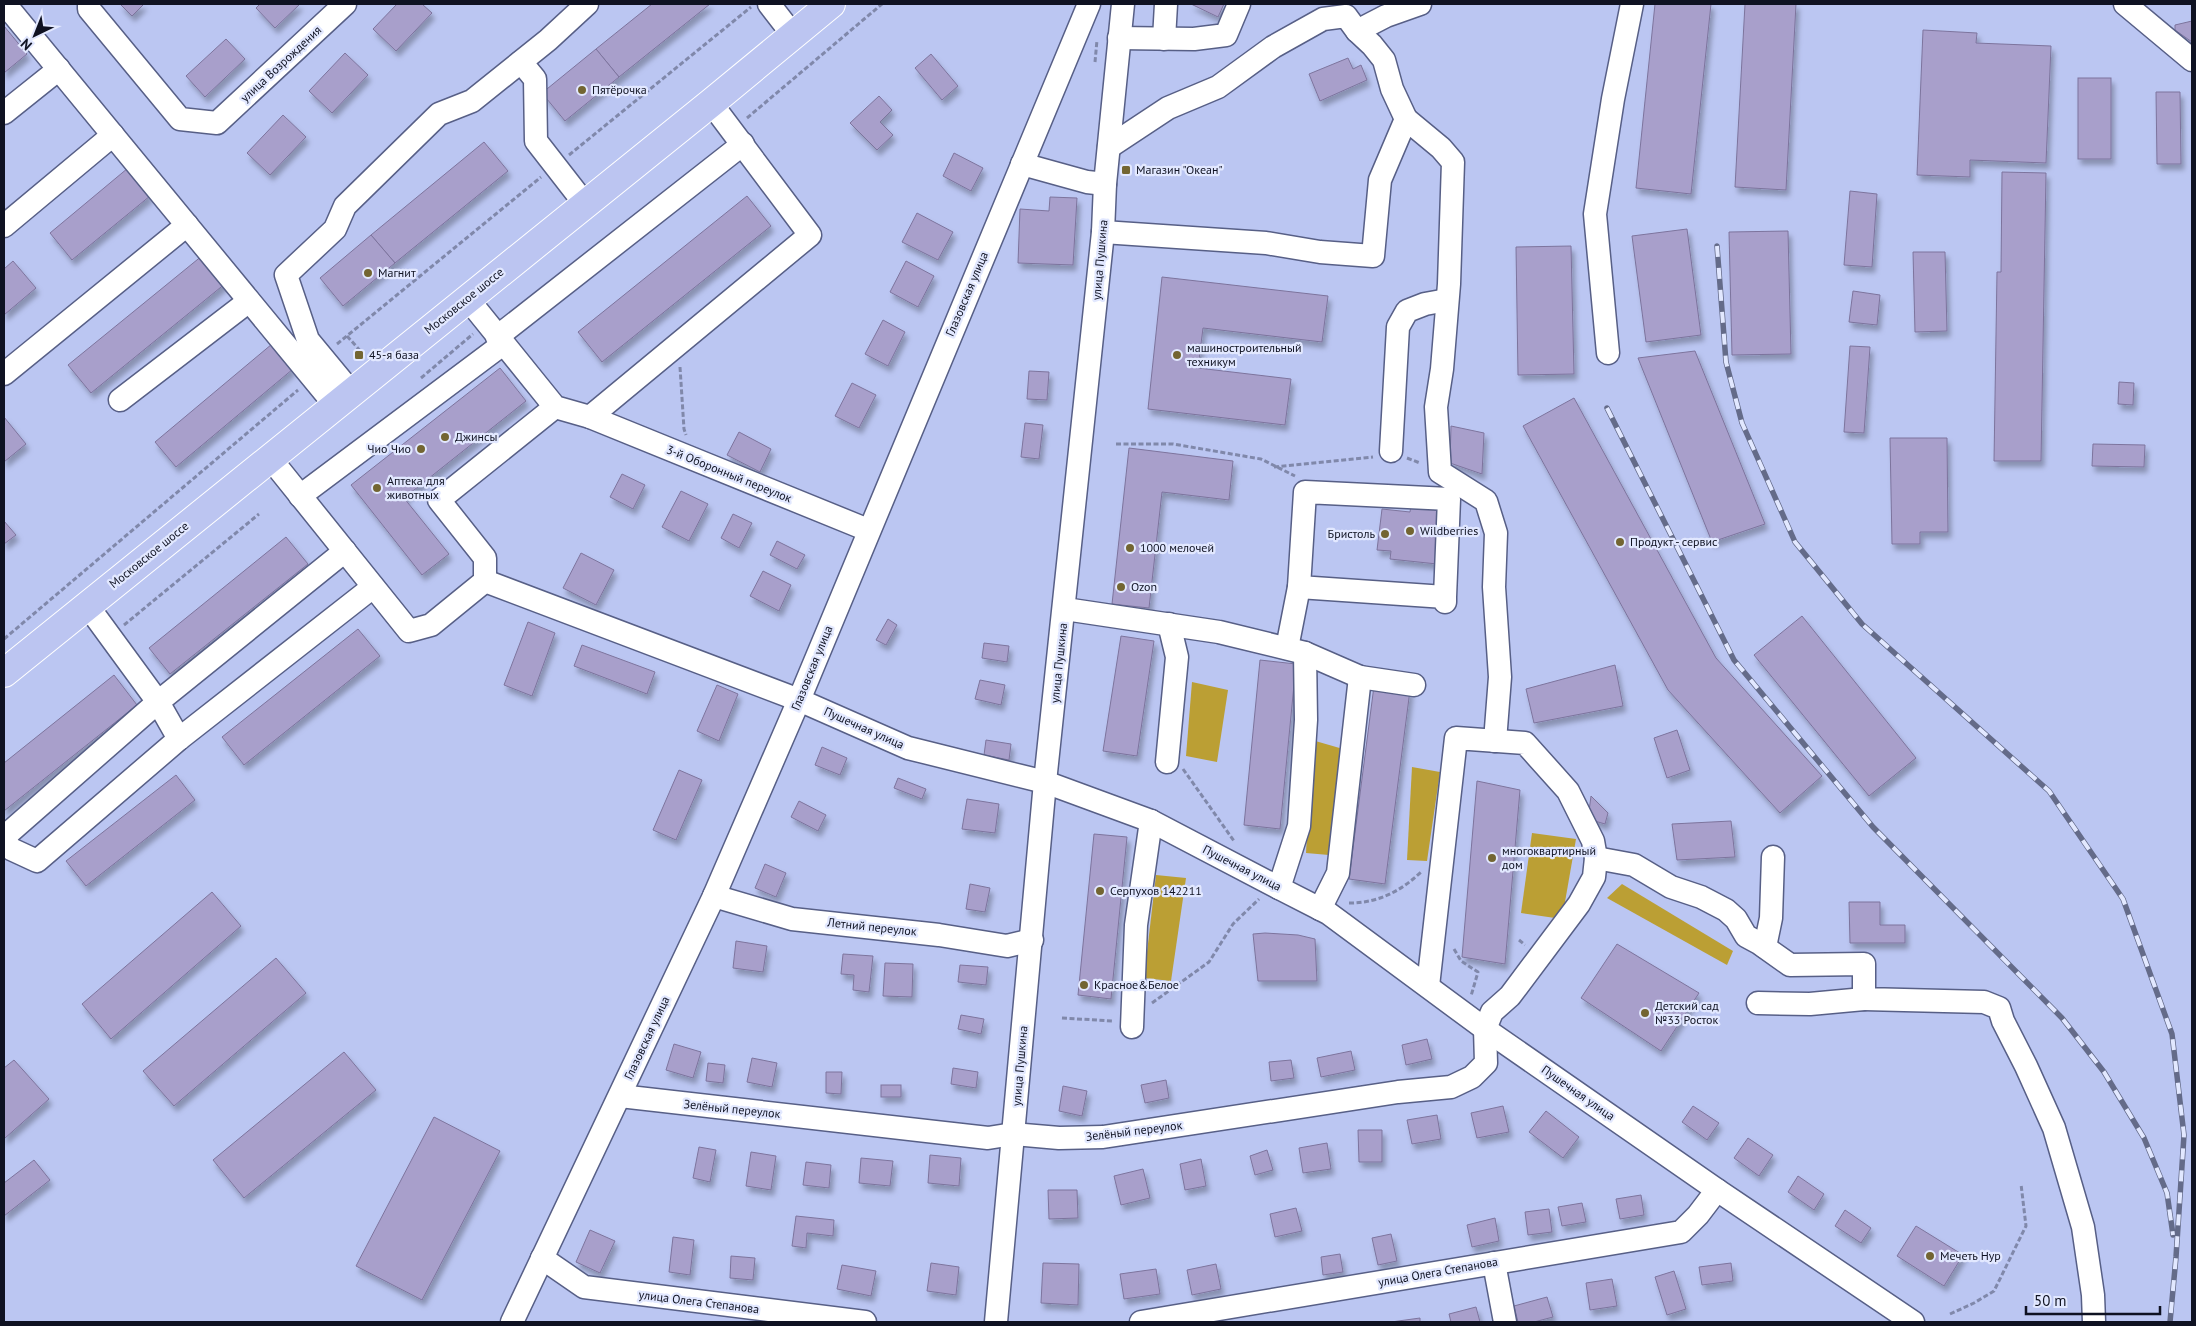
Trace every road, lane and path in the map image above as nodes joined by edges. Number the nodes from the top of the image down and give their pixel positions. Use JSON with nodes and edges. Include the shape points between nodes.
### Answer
{"nodes":[{"id":1,"x":5,"y":4,"type":"edge"},
{"id":2,"x":88,"y":4,"type":"edge"},
{"id":3,"x":345,"y":4,"type":"edge"},
{"id":4,"x":587,"y":4,"type":"edge"},
{"id":5,"x":755,"y":4,"type":"edge"},
{"id":6,"x":769,"y":4,"type":"edge"},
{"id":7,"x":831,"y":4,"type":"edge"},
{"id":8,"x":882,"y":4,"type":"edge"},
{"id":9,"x":1089,"y":4,"type":"edge"},
{"id":10,"x":1123,"y":4,"type":"edge"},
{"id":11,"x":1166,"y":4,"type":"edge"},
{"id":12,"x":1239,"y":4,"type":"edge"},
{"id":13,"x":1420,"y":4,"type":"edge"},
{"id":14,"x":1632,"y":4,"type":"edge"},
{"id":15,"x":2124,"y":4,"type":"edge"},
{"id":16,"x":1356,"y":31,"type":"junction"},
{"id":17,"x":793,"y":35,"type":"junction"},
{"id":18,"x":1119,"y":38,"type":"junction"},
{"id":19,"x":1164,"y":39,"type":"junction"},
{"id":20,"x":2192,"y":60,"type":"edge"},
{"id":21,"x":521,"y":62,"type":"junction"},
{"id":22,"x":59,"y":69,"type":"junction"},
{"id":23,"x":711,"y":103,"type":"junction"},
{"id":24,"x":4,"y":112,"type":"edge"},
{"id":25,"x":1406,"y":119,"type":"junction"},
{"id":26,"x":114,"y":135,"type":"junction"},
{"id":27,"x":738,"y":137,"type":"junction"},
{"id":28,"x":1109,"y":147,"type":"junction"},
{"id":29,"x":1022,"y":164,"type":"junction"},
{"id":30,"x":555,"y":166,"type":"junction"},
{"id":31,"x":1106,"y":184,"type":"junction"},
{"id":32,"x":585,"y":204,"type":"junction"},
{"id":33,"x":187,"y":225,"type":"junction"},
{"id":34,"x":4,"y":226,"type":"edge"},
{"id":35,"x":1103,"y":232,"type":"junction"},
{"id":36,"x":467,"y":298,"type":"junction"},
{"id":37,"x":1447,"y":300,"type":"junction"},
{"id":38,"x":249,"y":301,"type":"junction"},
{"id":39,"x":500,"y":340,"type":"junction"},
{"id":40,"x":679,"y":343,"type":"junction"},
{"id":41,"x":1608,"y":353,"type":"dead end"},
{"id":42,"x":322,"y":356,"type":"junction"},
{"id":43,"x":4,"y":374,"type":"edge"},
{"id":44,"x":312,"y":378,"type":"junction"},
{"id":45,"x":343,"y":399,"type":"junction"},
{"id":46,"x":120,"y":400,"type":"dead end"},
{"id":47,"x":555,"y":407,"type":"junction"},
{"id":48,"x":590,"y":417,"type":"junction"},
{"id":49,"x":1116,"y":444,"type":"dead end"},
{"id":50,"x":1391,"y":451,"type":"joint"},
{"id":51,"x":270,"y":458,"type":"junction"},
{"id":52,"x":702,"y":463,"type":"junction"},
{"id":53,"x":1440,"y":472,"type":"junction"},
{"id":54,"x":1297,"y":478,"type":"dead end"},
{"id":55,"x":300,"y":496,"type":"junction"},
{"id":56,"x":259,"y":514,"type":"dead end"},
{"id":57,"x":868,"y":530,"type":"junction"},
{"id":58,"x":345,"y":551,"type":"junction"},
{"id":59,"x":485,"y":581,"type":"junction"},
{"id":60,"x":373,"y":587,"type":"junction"},
{"id":61,"x":1299,"y":587,"type":"junction"},
{"id":62,"x":87,"y":605,"type":"junction"},
{"id":63,"x":1065,"y":609,"type":"junction"},
{"id":64,"x":1174,"y":623,"type":"junction"},
{"id":65,"x":110,"y":636,"type":"junction"},
{"id":66,"x":4,"y":639,"type":"edge"},
{"id":67,"x":1296,"y":650,"type":"junction"},
{"id":68,"x":4,"y":673,"type":"edge"},
{"id":69,"x":1360,"y":677,"type":"junction"},
{"id":70,"x":1414,"y":685,"type":"dead end"},
{"id":71,"x":799,"y":700,"type":"junction"},
{"id":72,"x":158,"y":702,"type":"junction"},
{"id":73,"x":180,"y":739,"type":"junction"},
{"id":74,"x":1495,"y":741,"type":"junction"},
{"id":75,"x":1168,"y":758,"type":"joint"},
{"id":76,"x":1045,"y":782,"type":"junction"},
{"id":77,"x":1151,"y":821,"type":"junction"},
{"id":78,"x":4,"y":838,"type":"edge"},
{"id":79,"x":1235,"y":843,"type":"dead end"},
{"id":80,"x":1773,"y":857,"type":"dead end"},
{"id":81,"x":1596,"y":858,"type":"junction"},
{"id":82,"x":1423,"y":870,"type":"dead end"},
{"id":83,"x":1279,"y":888,"type":"junction"},
{"id":84,"x":714,"y":896,"type":"junction"},
{"id":85,"x":1346,"y":903,"type":"dead end"},
{"id":86,"x":1320,"y":909,"type":"junction"},
{"id":87,"x":1032,"y":940,"type":"junction"},
{"id":88,"x":1766,"y":947,"type":"junction"},
{"id":89,"x":1454,"y":949,"type":"dead end"},
{"id":90,"x":1428,"y":986,"type":"junction"},
{"id":91,"x":1470,"y":999,"type":"dead end"},
{"id":92,"x":1864,"y":1000,"type":"junction"},
{"id":93,"x":1758,"y":1003,"type":"dead end"},
{"id":94,"x":1062,"y":1018,"type":"dead end"},
{"id":95,"x":1132,"y":1024,"type":"junction"},
{"id":96,"x":1485,"y":1029,"type":"junction"},
{"id":97,"x":620,"y":1096,"type":"junction"},
{"id":98,"x":1013,"y":1134,"type":"junction"},
{"id":99,"x":2021,"y":1184,"type":"dead end"},
{"id":100,"x":1717,"y":1190,"type":"junction"},
{"id":101,"x":542,"y":1258,"type":"junction"},
{"id":102,"x":1494,"y":1263,"type":"junction"},
{"id":103,"x":1950,"y":1314,"type":"dead end"},
{"id":104,"x":512,"y":1322,"type":"edge"},
{"id":105,"x":865,"y":1322,"type":"edge"},
{"id":106,"x":996,"y":1322,"type":"edge"},
{"id":107,"x":1141,"y":1322,"type":"edge"},
{"id":108,"x":1505,"y":1322,"type":"edge"},
{"id":109,"x":1913,"y":1322,"type":"edge"},
{"id":110,"x":2094,"y":1322,"type":"edge"}],
"edges":[{"from":1,"to":22,"type":"street"},
{"from":2,"to":3,"type":"street","name":"улица Возрождения","via":[[180,119],[217,123]]},
{"from":4,"to":21,"type":"street"},
{"from":5,"to":30,"type":"path"},
{"from":6,"to":17,"type":"street"},
{"from":7,"to":17,"type":"main road","name":"Московское шоссе"},
{"from":8,"to":27,"type":"path"},
{"from":9,"to":29,"type":"street","name":"Глазовская улица"},
{"from":10,"to":18,"type":"street","name":"улица Пушкина"},
{"from":11,"to":19,"type":"street"},
{"from":12,"to":19,"type":"street","via":[[1226,35]]},
{"from":13,"to":16,"type":"street"},
{"from":14,"to":41,"type":"street","via":[[1595,214]]},
{"from":15,"to":20,"type":"street"},
{"from":16,"to":25,"type":"street","via":[[1384,60],[1392,89]]},
{"from":16,"to":28,"type":"street","via":[[1346,16],[1323,19],[1272,47],[1218,87],[1168,108]]},
{"from":17,"to":23,"type":"main road","name":"Московское шоссе"},
{"from":18,"to":19,"type":"street"},
{"from":18,"to":28,"type":"street","name":"улица Пушкина"},
{"from":21,"to":30,"type":"street","via":[[535,79],[536,140]]},
{"from":21,"to":42,"type":"street","via":[[472,101],[440,114],[344,206],[335,229],[286,276],[308,340]]},
{"from":22,"to":24,"type":"street"},
{"from":22,"to":26,"type":"street"},
{"from":23,"to":27,"type":"street"},
{"from":23,"to":32,"type":"main road","name":"Московское шоссе"},
{"from":25,"to":35,"type":"street","via":[[1380,180],[1373,256],[1266,243]]},
{"from":25,"to":37,"type":"street","via":[[1453,162]]},
{"from":26,"to":33,"type":"street"},
{"from":26,"to":34,"type":"street"},
{"from":27,"to":39,"type":"street"},
{"from":27,"to":40,"type":"street","via":[[810,235]]},
{"from":28,"to":31,"type":"street","name":"улица Пушкина"},
{"from":29,"to":31,"type":"street"},
{"from":29,"to":57,"type":"street","name":"Глазовская улица"},
{"from":30,"to":32,"type":"street"},
{"from":30,"to":42,"type":"path"},
{"from":31,"to":35,"type":"street","name":"улица Пушкина"},
{"from":32,"to":36,"type":"main road","name":"Московское шоссе"},
{"from":33,"to":38,"type":"street"},
{"from":33,"to":43,"type":"street"},
{"from":35,"to":63,"type":"street","name":"улица Пушкина"},
{"from":36,"to":39,"type":"street"},
{"from":36,"to":45,"type":"main road","name":"Московское шоссе"},
{"from":37,"to":50,"type":"street","via":[[1407,311],[1398,327]]},
{"from":37,"to":53,"type":"street","via":[[1436,407]]},
{"from":38,"to":44,"type":"street"},
{"from":38,"to":46,"type":"street"},
{"from":39,"to":47,"type":"street"},
{"from":39,"to":55,"type":"street"},
{"from":40,"to":48,"type":"street"},
{"from":40,"to":52,"type":"path","via":[[684,430],[692,452]]},
{"from":42,"to":45,"type":"street"},
{"from":44,"to":45,"type":"street"},
{"from":44,"to":66,"type":"path"},
{"from":45,"to":51,"type":"main road","name":"Московское шоссе"},
{"from":47,"to":48,"type":"street","name":"3-й Оборонный переулок"},
{"from":47,"to":59,"type":"street","via":[[439,500],[485,558]]},
{"from":48,"to":52,"type":"street","name":"3-й Оборонный переулок"},
{"from":49,"to":54,"type":"path","via":[[1173,444],[1261,459]]},
{"from":50,"to":53,"type":"path"},
{"from":51,"to":55,"type":"street"},
{"from":51,"to":62,"type":"main road","name":"Московское шоссе"},
{"from":52,"to":57,"type":"street","name":"3-й Оборонный переулок"},
{"from":53,"to":74,"type":"street","via":[[1486,501],[1496,533],[1494,587],[1500,676]]},
{"from":55,"to":58,"type":"street"},
{"from":56,"to":65,"type":"path"},
{"from":57,"to":71,"type":"street","name":"Глазовская улица"},
{"from":58,"to":60,"type":"street"},
{"from":58,"to":72,"type":"street"},
{"from":59,"to":60,"type":"street","via":[[431,625],[410,631]]},
{"from":59,"to":71,"type":"street","name":"Пушечная улица"},
{"from":60,"to":73,"type":"street"},
{"from":61,"to":61,"type":"street","via":[[1305,492],[1448,499],[1445,599]]},
{"from":61,"to":67,"type":"street"},
{"from":62,"to":65,"type":"street"},
{"from":62,"to":68,"type":"main road","name":"Московское шоссе"},
{"from":63,"to":64,"type":"street"},
{"from":63,"to":76,"type":"street","name":"улица Пушкина"},
{"from":64,"to":67,"type":"street"},
{"from":64,"to":75,"type":"street","via":[[1177,657]]},
{"from":65,"to":72,"type":"street"},
{"from":67,"to":69,"type":"street"},
{"from":67,"to":83,"type":"street","via":[[1306,720],[1299,826]]},
{"from":69,"to":70,"type":"street"},
{"from":69,"to":86,"type":"street","via":[[1338,873]]},
{"from":71,"to":76,"type":"street","name":"Пушечная улица","via":[[908,748]]},
{"from":71,"to":84,"type":"street","name":"Глазовская улица"},
{"from":72,"to":73,"type":"street"},
{"from":72,"to":78,"type":"street"},
{"from":73,"to":78,"type":"street","via":[[37,861],[11,849]]},
{"from":74,"to":81,"type":"street","via":[[1525,743],[1569,781],[1593,841]]},
{"from":74,"to":90,"type":"street","via":[[1456,738]]},
{"from":75,"to":79,"type":"path","via":[[1188,773]]},
{"from":76,"to":77,"type":"street","name":"Пушечная улица"},
{"from":76,"to":87,"type":"street","name":"улица Пушкина"},
{"from":77,"to":83,"type":"street","name":"Пушечная улица"},
{"from":77,"to":95,"type":"street","via":[[1136,925]]},
{"from":80,"to":88,"type":"street","via":[[1771,918]]},
{"from":81,"to":88,"type":"street","via":[[1634,865],[1671,887],[1726,910],[1746,936]]},
{"from":81,"to":96,"type":"street","via":[[1594,877],[1579,904],[1510,996],[1492,1012]]},
{"from":82,"to":85,"type":"path","via":[[1387,896],[1364,903]]},
{"from":83,"to":86,"type":"street","name":"Пушечная улица"},
{"from":83,"to":95,"type":"path","via":[[1255,900],[1233,924],[1209,962],[1162,994]]},
{"from":84,"to":87,"type":"street","name":"Летний переулок","via":[[792,919],[1007,946]]},
{"from":84,"to":97,"type":"street","name":"Глазовская улица"},
{"from":86,"to":90,"type":"street","name":"Пушечная улица"},
{"from":87,"to":98,"type":"street","name":"улица Пушкина"},
{"from":88,"to":92,"type":"street","via":[[1790,964],[1864,964]]},
{"from":89,"to":91,"type":"path","via":[[1461,961],[1478,972]]},
{"from":90,"to":96,"type":"street","name":"Пушечная улица"},
{"from":92,"to":93,"type":"street"},
{"from":92,"to":110,"type":"street","via":[[1984,1002],[2000,1008],[2054,1128],[2083,1227]]},
{"from":94,"to":95,"type":"path"},
{"from":96,"to":98,"type":"street","name":"Зелёный переулок","via":[[1486,1063],[1472,1077],[1451,1087],[1398,1092],[1103,1137]]},
{"from":96,"to":100,"type":"street","name":"Пушечная улица"},
{"from":97,"to":98,"type":"street","name":"Зелёный переулок","via":[[988,1138]]},
{"from":97,"to":101,"type":"street","name":"Глазовская улица"},
{"from":98,"to":106,"type":"street","name":"улица Пушкина"},
{"from":99,"to":103,"type":"path","via":[[2026,1226],[1994,1291]]},
{"from":100,"to":102,"type":"street","name":"улица Олега Степанова","via":[[1681,1232]]},
{"from":100,"to":109,"type":"street","name":"Пушечная улица"},
{"from":101,"to":104,"type":"street","name":"Глазовская улица"},
{"from":101,"to":105,"type":"street","name":"улица Олега Степанова","via":[[584,1287]]},
{"from":102,"to":107,"type":"street","name":"улица Олега Степанова"},
{"from":102,"to":108,"type":"street"}]}
